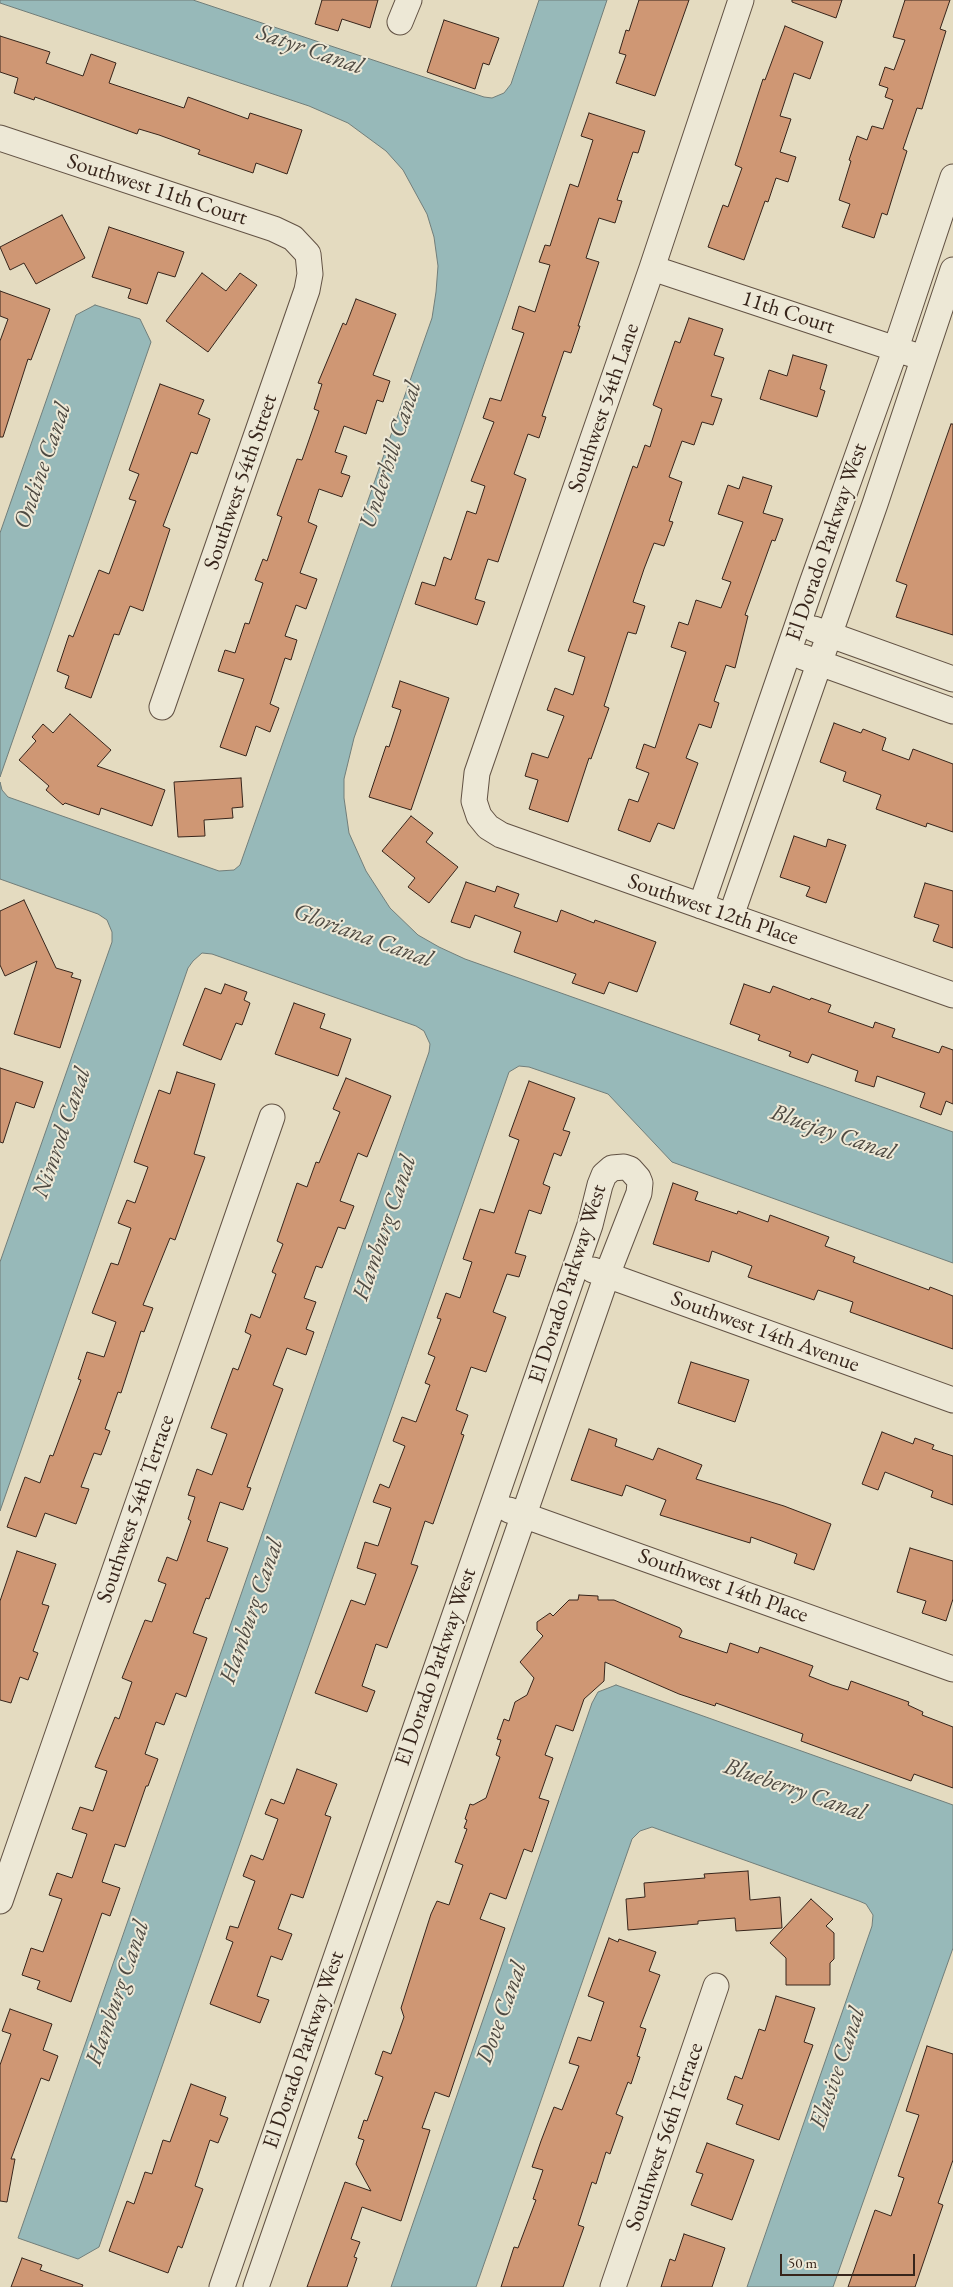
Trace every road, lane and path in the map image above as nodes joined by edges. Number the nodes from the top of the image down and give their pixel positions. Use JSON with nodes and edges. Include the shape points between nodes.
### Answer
{"nodes":[{"id":1,"x":741,"y":0,"type":"edge"},
{"id":2,"x":1,"y":141,"type":"edge"},
{"id":3,"x":953,"y":177,"type":"edge"},
{"id":4,"x":945,"y":229,"type":"edge"},
{"id":5,"x":308,"y":254,"type":"joint"},
{"id":6,"x":652,"y":268,"type":"junction"},
{"id":7,"x":953,"y":270,"type":"edge"},
{"id":8,"x":896,"y":348,"type":"junction"},
{"id":9,"x":924,"y":358,"type":"junction"},
{"id":10,"x":799,"y":624,"type":"junction"},
{"id":11,"x":829,"y":634,"type":"junction"},
{"id":12,"x":788,"y":652,"type":"junction"},
{"id":13,"x":819,"y":663,"type":"junction"},
{"id":14,"x":953,"y":679,"type":"edge"},
{"id":15,"x":162,"y":707,"type":"dead end"},
{"id":16,"x":953,"y":711,"type":"edge"},
{"id":17,"x":479,"y":816,"type":"joint"},
{"id":18,"x":701,"y":906,"type":"junction"},
{"id":19,"x":731,"y":916,"type":"junction"},
{"id":20,"x":953,"y":995,"type":"edge"},
{"id":21,"x":272,"y":1117,"type":"dead end"},
{"id":22,"x":577,"y":1264,"type":"junction"},
{"id":23,"x":607,"y":1275,"type":"junction"},
{"id":24,"x":953,"y":1400,"type":"edge"},
{"id":25,"x":493,"y":1504,"type":"junction"},
{"id":26,"x":524,"y":1515,"type":"junction"},
{"id":27,"x":953,"y":1669,"type":"edge"},
{"id":28,"x":0,"y":1901,"type":"edge"},
{"id":29,"x":331,"y":1971,"type":"junction"},
{"id":30,"x":362,"y":1982,"type":"junction"},
{"id":31,"x":716,"y":1986,"type":"dead end"},
{"id":32,"x":222,"y":2287,"type":"edge"},
{"id":33,"x":256,"y":2287,"type":"edge"},
{"id":34,"x":613,"y":2287,"type":"edge"}],
"edges":[{"from":1,"to":6,"type":"street","name":"Southwest 54th Lane"},
{"from":2,"to":5,"type":"street","name":"Southwest 11th Court","via":[[274,229],[293,238]]},
{"from":3,"to":4,"type":"street","name":"El Dorado Parkway West"},
{"from":4,"to":8,"type":"street","name":"El Dorado Parkway West"},
{"from":5,"to":15,"type":"street","name":"Southwest 54th Street","via":[[310,274],[307,290]]},
{"from":6,"to":8,"type":"street","name":"11th Court"},
{"from":6,"to":17,"type":"street","name":"Southwest 54th Lane","via":[[477,773],[474,802]]},
{"from":7,"to":9,"type":"street","name":"El Dorado Parkway West"},
{"from":8,"to":9,"type":"street","name":"11th Court"},
{"from":8,"to":10,"type":"street","name":"El Dorado Parkway West"},
{"from":9,"to":11,"type":"street","name":"El Dorado Parkway West"},
{"from":10,"to":11,"type":"street"},
{"from":10,"to":12,"type":"street","name":"El Dorado Parkway West"},
{"from":11,"to":13,"type":"street","name":"El Dorado Parkway West"},
{"from":11,"to":14,"type":"street"},
{"from":12,"to":13,"type":"street"},
{"from":12,"to":18,"type":"street","name":"El Dorado Parkway West"},
{"from":13,"to":16,"type":"street"},
{"from":13,"to":19,"type":"street","name":"El Dorado Parkway West"},
{"from":17,"to":18,"type":"street","name":"Southwest 12th Place","via":[[488,828],[501,835]]},
{"from":18,"to":19,"type":"street","name":"Southwest 12th Place"},
{"from":19,"to":20,"type":"street","name":"Southwest 12th Place"},
{"from":21,"to":28,"type":"street","name":"Southwest 54th Terrace"},
{"from":22,"to":23,"type":"street","name":"Southwest 14th Avenue"},
{"from":22,"to":23,"type":"street","name":"El Dorado Parkway West","via":[[604,1175],[612,1168],[630,1169],[640,1183],[639,1194]]},
{"from":22,"to":25,"type":"street","name":"El Dorado Parkway West"},
{"from":23,"to":24,"type":"street","name":"Southwest 14th Avenue"},
{"from":23,"to":26,"type":"street","name":"El Dorado Parkway West"},
{"from":25,"to":26,"type":"street","name":"Southwest 14th Place"},
{"from":25,"to":29,"type":"street","name":"El Dorado Parkway West"},
{"from":26,"to":27,"type":"street","name":"Southwest 14th Place"},
{"from":26,"to":30,"type":"street","name":"El Dorado Parkway West"},
{"from":29,"to":30,"type":"street"},
{"from":29,"to":32,"type":"street","name":"El Dorado Parkway West"},
{"from":30,"to":33,"type":"street","name":"El Dorado Parkway West"},
{"from":31,"to":34,"type":"street","name":"Southwest 56th Terrace"}]}
